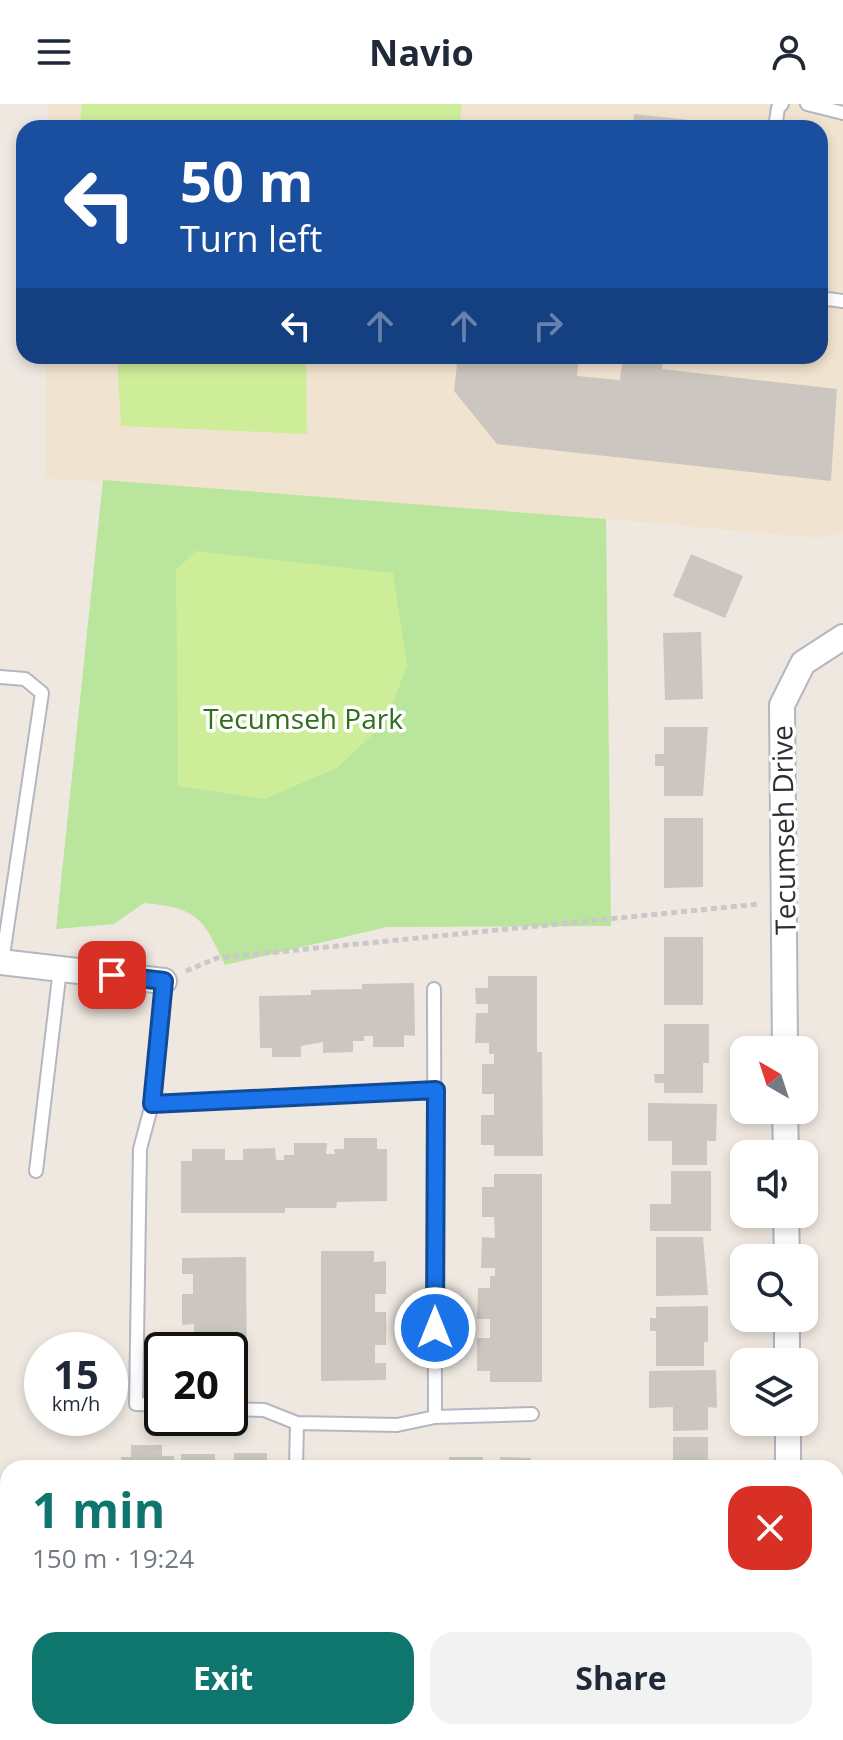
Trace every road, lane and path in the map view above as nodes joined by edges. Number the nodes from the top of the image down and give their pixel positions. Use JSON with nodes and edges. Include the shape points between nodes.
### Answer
{"nodes":[{"id":1,"x":807,"y":104,"type":"edge"},
{"id":2,"x":843,"y":113,"type":"edge"},
{"id":3,"x":843,"y":637,"type":"edge"},
{"id":4,"x":0,"y":677,"type":"edge"},
{"id":5,"x":784,"y":902,"type":"junction"},
{"id":6,"x":1,"y":962,"type":"edge"},
{"id":7,"x":60,"y":969,"type":"junction"},
{"id":8,"x":164,"y":981,"type":"junction"},
{"id":9,"x":434,"y":989,"type":"dead end"},
{"id":10,"x":785,"y":1036,"type":"edge"},
{"id":11,"x":436,"y":1090,"type":"junction"},
{"id":12,"x":152,"y":1104,"type":"junction"},
{"id":13,"x":36,"y":1171,"type":"dead end"},
{"id":14,"x":144,"y":1404,"type":"edge"},
{"id":15,"x":248,"y":1410,"type":"edge"},
{"id":16,"x":532,"y":1414,"type":"dead end"},
{"id":17,"x":435,"y":1417,"type":"junction"},
{"id":18,"x":297,"y":1423,"type":"junction"},
{"id":19,"x":788,"y":1436,"type":"edge"},
{"id":20,"x":296,"y":1460,"type":"edge"},
{"id":21,"x":788,"y":1460,"type":"edge"}],
"edges":[{"from":1,"to":2,"type":"lane"},
{"from":3,"to":5,"type":"street","name":"Tecumseh Drive","via":[[803,663],[782,705]]},
{"from":4,"to":6,"type":"lane","via":[[25,679],[42,693]]},
{"from":5,"to":8,"type":"path","via":[[217,958]]},
{"from":5,"to":10,"type":"street","name":"Tecumseh Drive"},
{"from":6,"to":7,"type":"street"},
{"from":7,"to":8,"type":"street"},
{"from":7,"to":13,"type":"lane"},
{"from":8,"to":12,"type":"lane"},
{"from":9,"to":11,"type":"lane"},
{"from":11,"to":12,"type":"lane"},
{"from":11,"to":17,"type":"lane"},
{"from":12,"to":14,"type":"lane","via":[[140,1149],[136,1404]]},
{"from":15,"to":18,"type":"lane"},
{"from":16,"to":17,"type":"lane"},
{"from":17,"to":18,"type":"lane","via":[[397,1425]]},
{"from":18,"to":20,"type":"lane"},
{"from":19,"to":21,"type":"street"}]}
